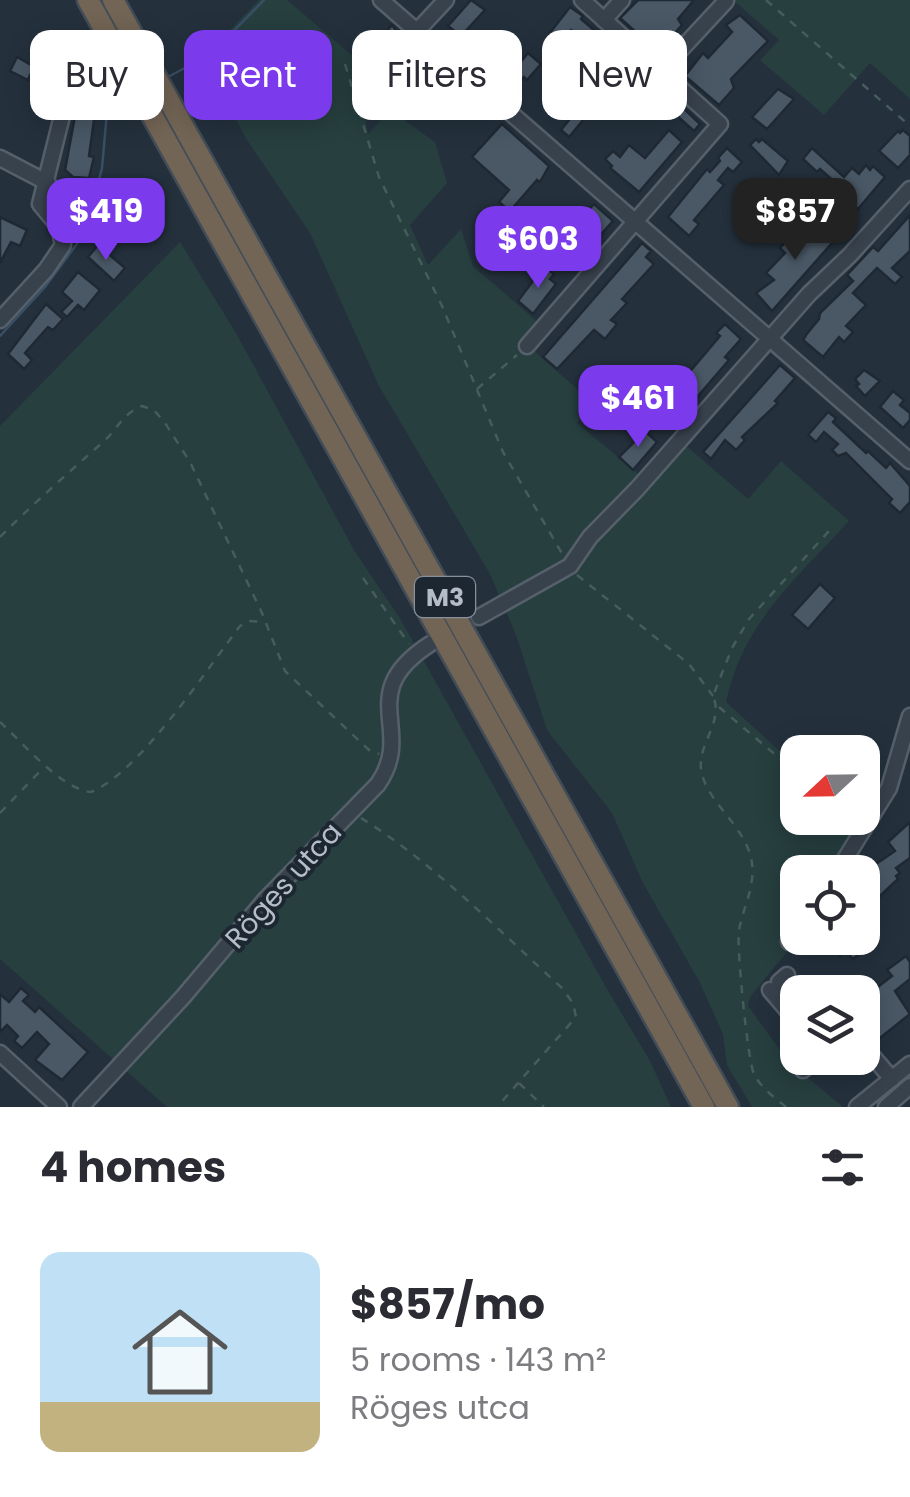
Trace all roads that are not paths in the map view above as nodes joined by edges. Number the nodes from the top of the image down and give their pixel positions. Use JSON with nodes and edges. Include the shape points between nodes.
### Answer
{"nodes":[{"id":1,"x":88,"y":0,"type":"edge"},
{"id":2,"x":113,"y":0,"type":"edge"},
{"id":3,"x":381,"y":0,"type":"edge"},
{"id":4,"x":446,"y":0,"type":"edge"},
{"id":5,"x":582,"y":0,"type":"edge"},
{"id":6,"x":622,"y":0,"type":"edge"},
{"id":7,"x":726,"y":2,"type":"edge"},
{"id":8,"x":604,"y":20,"type":"junction"},
{"id":9,"x":109,"y":30,"type":"edge"},
{"id":10,"x":125,"y":30,"type":"edge"},
{"id":11,"x":416,"y":30,"type":"edge"},
{"id":12,"x":418,"y":30,"type":"edge"},
{"id":13,"x":615,"y":30,"type":"edge"},
{"id":14,"x":687,"y":44,"type":"edge"},
{"id":15,"x":687,"y":94,"type":"edge"},
{"id":16,"x":164,"y":113,"type":"edge"},
{"id":17,"x":164,"y":115,"type":"edge"},
{"id":18,"x":62,"y":120,"type":"edge"},
{"id":19,"x":520,"y":120,"type":"edge"},
{"id":20,"x":0,"y":158,"type":"edge"},
{"id":21,"x":48,"y":183,"type":"junction"},
{"id":22,"x":910,"y":189,"type":"edge"},
{"id":23,"x":636,"y":220,"type":"junction"},
{"id":24,"x":0,"y":320,"type":"edge"},
{"id":25,"x":771,"y":337,"type":"junction"},
{"id":26,"x":527,"y":346,"type":"road end"},
{"id":27,"x":910,"y":461,"type":"edge"},
{"id":28,"x":479,"y":617,"type":"dead end"},
{"id":29,"x":430,"y":644,"type":"dead end"},
{"id":30,"x":910,"y":716,"type":"edge"},
{"id":31,"x":848,"y":855,"type":"edge"},
{"id":32,"x":0,"y":1053,"type":"edge"},
{"id":33,"x":910,"y":1064,"type":"edge"},
{"id":34,"x":880,"y":1065,"type":"edge"},
{"id":35,"x":892,"y":1079,"type":"junction"},
{"id":36,"x":910,"y":1086,"type":"edge"},
{"id":37,"x":59,"y":1107,"type":"edge"},
{"id":38,"x":81,"y":1107,"type":"edge"},
{"id":39,"x":704,"y":1107,"type":"edge"},
{"id":40,"x":728,"y":1107,"type":"edge"},
{"id":41,"x":857,"y":1107,"type":"edge"},
{"id":42,"x":886,"y":1107,"type":"edge"}],
"edges":[{"from":1,"to":9,"type":"highway","number":"M3"},
{"from":2,"to":10,"type":"highway","number":"M3"},
{"from":3,"to":11,"type":"street"},
{"from":4,"to":12,"type":"street"},
{"from":5,"to":8,"type":"street"},
{"from":6,"to":8,"type":"street"},
{"from":7,"to":14,"type":"street"},
{"from":8,"to":13,"type":"street"},
{"from":15,"to":23,"type":"street","via":[[720,124]]},
{"from":16,"to":40,"type":"highway","number":"M3"},
{"from":17,"to":39,"type":"highway","number":"M3"},
{"from":18,"to":21,"type":"street"},
{"from":19,"to":23,"type":"street"},
{"from":20,"to":21,"type":"street"},
{"from":21,"to":24,"type":"street","via":[[40,204],[59,227],[63,245]]},
{"from":22,"to":25,"type":"street"},
{"from":23,"to":25,"type":"street"},
{"from":23,"to":26,"type":"street"},
{"from":25,"to":27,"type":"street"},
{"from":25,"to":28,"type":"street","via":[[570,566]]},
{"from":29,"to":38,"type":"street","name":"Röges utca","via":[[397,672],[391,686],[390,756],[378,784]]},
{"from":30,"to":31,"type":"street","via":[[889,788]]},
{"from":32,"to":37,"type":"street"},
{"from":33,"to":35,"type":"street"},
{"from":34,"to":35,"type":"street"},
{"from":35,"to":41,"type":"street"},
{"from":36,"to":42,"type":"street"}]}
